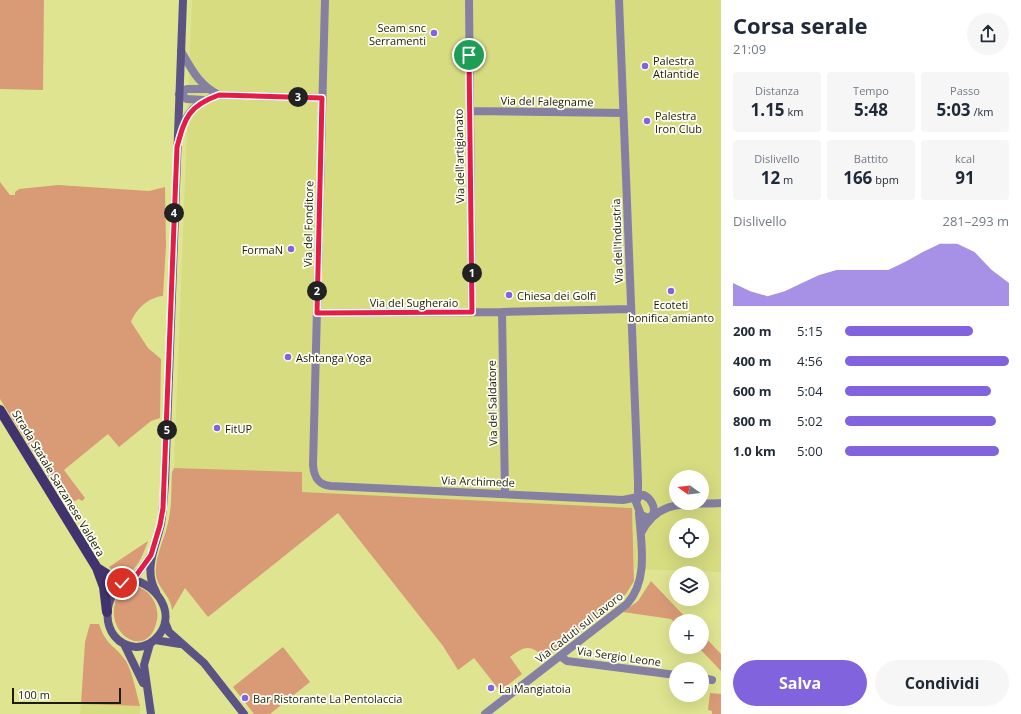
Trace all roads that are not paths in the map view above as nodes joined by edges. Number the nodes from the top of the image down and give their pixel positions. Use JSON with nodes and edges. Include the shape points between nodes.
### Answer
{"nodes":[{"id":1,"x":183,"y":0,"type":"edge"},
{"id":2,"x":325,"y":0,"type":"edge"},
{"id":3,"x":469,"y":0,"type":"edge"},
{"id":4,"x":619,"y":0,"type":"edge"},
{"id":5,"x":181,"y":51,"type":"junction"},
{"id":6,"x":207,"y":89,"type":"junction"},
{"id":7,"x":179,"y":94,"type":"junction"},
{"id":8,"x":219,"y":95,"type":"junction"},
{"id":9,"x":322,"y":98,"type":"junction"},
{"id":10,"x":203,"y":100,"type":"junction"},
{"id":11,"x":470,"y":111,"type":"junction"},
{"id":12,"x":623,"y":113,"type":"junction"},
{"id":13,"x":177,"y":147,"type":"junction"},
{"id":14,"x":631,"y":309,"type":"junction"},
{"id":15,"x":472,"y":312,"type":"junction"},
{"id":16,"x":502,"y":312,"type":"junction"},
{"id":17,"x":317,"y":313,"type":"junction"},
{"id":18,"x":0,"y":410,"type":"edge"},
{"id":19,"x":638,"y":481,"type":"junction"},
{"id":20,"x":331,"y":486,"type":"joint"},
{"id":21,"x":505,"y":493,"type":"junction"},
{"id":22,"x":638,"y":497,"type":"junction"},
{"id":23,"x":649,"y":499,"type":"junction"},
{"id":24,"x":623,"y":500,"type":"junction"},
{"id":25,"x":709,"y":504,"type":"edge"},
{"id":26,"x":721,"y":504,"type":"edge"},
{"id":27,"x":669,"y":506,"type":"joint"},
{"id":28,"x":638,"y":510,"type":"junction"},
{"id":29,"x":653,"y":515,"type":"junction"},
{"id":30,"x":640,"y":533,"type":"junction"},
{"id":31,"x":151,"y":555,"type":"junction"},
{"id":32,"x":97,"y":568,"type":"junction"},
{"id":33,"x":130,"y":580,"type":"junction"},
{"id":34,"x":156,"y":592,"type":"junction"},
{"id":35,"x":107,"y":612,"type":"junction"},
{"id":36,"x":165,"y":622,"type":"junction"},
{"id":37,"x":153,"y":642,"type":"junction"},
{"id":38,"x":124,"y":644,"type":"junction"},
{"id":39,"x":180,"y":644,"type":"junction"},
{"id":40,"x":560,"y":656,"type":"junction"},
{"id":41,"x":669,"y":674,"type":"edge"},
{"id":42,"x":709,"y":679,"type":"edge"},
{"id":43,"x":712,"y":680,"type":"dead end"},
{"id":44,"x":148,"y":694,"type":"junction"},
{"id":45,"x":151,"y":714,"type":"edge"},
{"id":46,"x":244,"y":714,"type":"edge"},
{"id":47,"x":485,"y":714,"type":"edge"}],
"edges":[{"from":1,"to":5,"type":"main road"},
{"from":2,"to":9,"type":"street","name":"Via del Fonditore"},
{"from":3,"to":11,"type":"street","name":"Via dell'artigianato"},
{"from":4,"to":12,"type":"street","name":"Via dell'Industria"},
{"from":5,"to":6,"type":"street","via":[[196,78]]},
{"from":5,"to":7,"type":"main road"},
{"from":6,"to":7,"type":"street","via":[[191,88]]},
{"from":6,"to":8,"type":"street"},
{"from":7,"to":10,"type":"street","via":[[187,99]]},
{"from":7,"to":13,"type":"main road"},
{"from":8,"to":9,"type":"street"},
{"from":8,"to":10,"type":"street"},
{"from":9,"to":17,"type":"street","name":"Via del Fonditore"},
{"from":10,"to":13,"type":"street","via":[[189,112],[182,126]]},
{"from":11,"to":12,"type":"street","name":"Via del Falegname"},
{"from":11,"to":15,"type":"street","name":"Via dell'artigianato"},
{"from":12,"to":14,"type":"street","name":"Via dell'Industria"},
{"from":13,"to":31,"type":"main road","via":[[165,483],[160,525]]},
{"from":14,"to":16,"type":"street","name":"Via del Sugheraio"},
{"from":14,"to":19,"type":"street","name":"Via dell'Industria"},
{"from":15,"to":16,"type":"street","name":"Via del Sugheraio"},
{"from":15,"to":17,"type":"street","name":"Via del Sugheraio"},
{"from":16,"to":21,"type":"street","name":"Via del Saldatore"},
{"from":17,"to":20,"type":"street","name":"Via del Fonditore","via":[[313,466],[318,481]]},
{"from":18,"to":32,"type":"main road","name":"Strada Statale Sarzanese Valdera"},
{"from":19,"to":22,"type":"street","name":"Via dell'Industria"},
{"from":19,"to":23,"type":"street","name":"Via dell'Industria"},
{"from":20,"to":21,"type":"street","name":"Via Archimede"},
{"from":21,"to":24,"type":"street","name":"Via Archimede"},
{"from":22,"to":23,"type":"street","via":[[642,495]]},
{"from":22,"to":24,"type":"street","name":"Via Archimede"},
{"from":22,"to":28,"type":"street","name":"Via Caduti sul Lavoro"},
{"from":23,"to":27,"type":"street"},
{"from":23,"to":29,"type":"street","via":[[654,507]]},
{"from":24,"to":28,"type":"street","name":"Via Archimede"},
{"from":25,"to":26,"type":"street"},
{"from":27,"to":29,"type":"street"},
{"from":28,"to":29,"type":"street","via":[[645,518]]},
{"from":28,"to":30,"type":"street","name":"Via Caduti sul Lavoro"},
{"from":29,"to":30,"type":"street"},
{"from":30,"to":40,"type":"street","name":"Via Caduti sul Lavoro","via":[[641,578],[634,596]]},
{"from":31,"to":33,"type":"main road"},
{"from":31,"to":34,"type":"main road","via":[[150,578]]},
{"from":32,"to":33,"type":"main road","name":"Strada Statale Sarzanese Valdera","via":[[108,575]]},
{"from":32,"to":35,"type":"main road","name":"Strada Statale Sarzanese Valdera","via":[[104,587]]},
{"from":33,"to":34,"type":"main road","via":[[146,583]]},
{"from":33,"to":35,"type":"main road","via":[[114,591]]},
{"from":34,"to":36,"type":"main road","via":[[163,605]]},
{"from":35,"to":38,"type":"main road","via":[[111,630]]},
{"from":36,"to":37,"type":"main road"},
{"from":36,"to":39,"type":"main road","via":[[169,632]]},
{"from":37,"to":38,"type":"main road","via":[[138,647]]},
{"from":37,"to":39,"type":"main road"},
{"from":37,"to":44,"type":"main road","via":[[144,665]]},
{"from":38,"to":44,"type":"main road"},
{"from":39,"to":46,"type":"main road","via":[[204,663]]},
{"from":40,"to":41,"type":"street","name":"Via Sergio Leone","via":[[567,661]]},
{"from":40,"to":47,"type":"street","name":"Via Caduti sul Lavoro"},
{"from":42,"to":43,"type":"street"},
{"from":44,"to":45,"type":"main road"}]}
